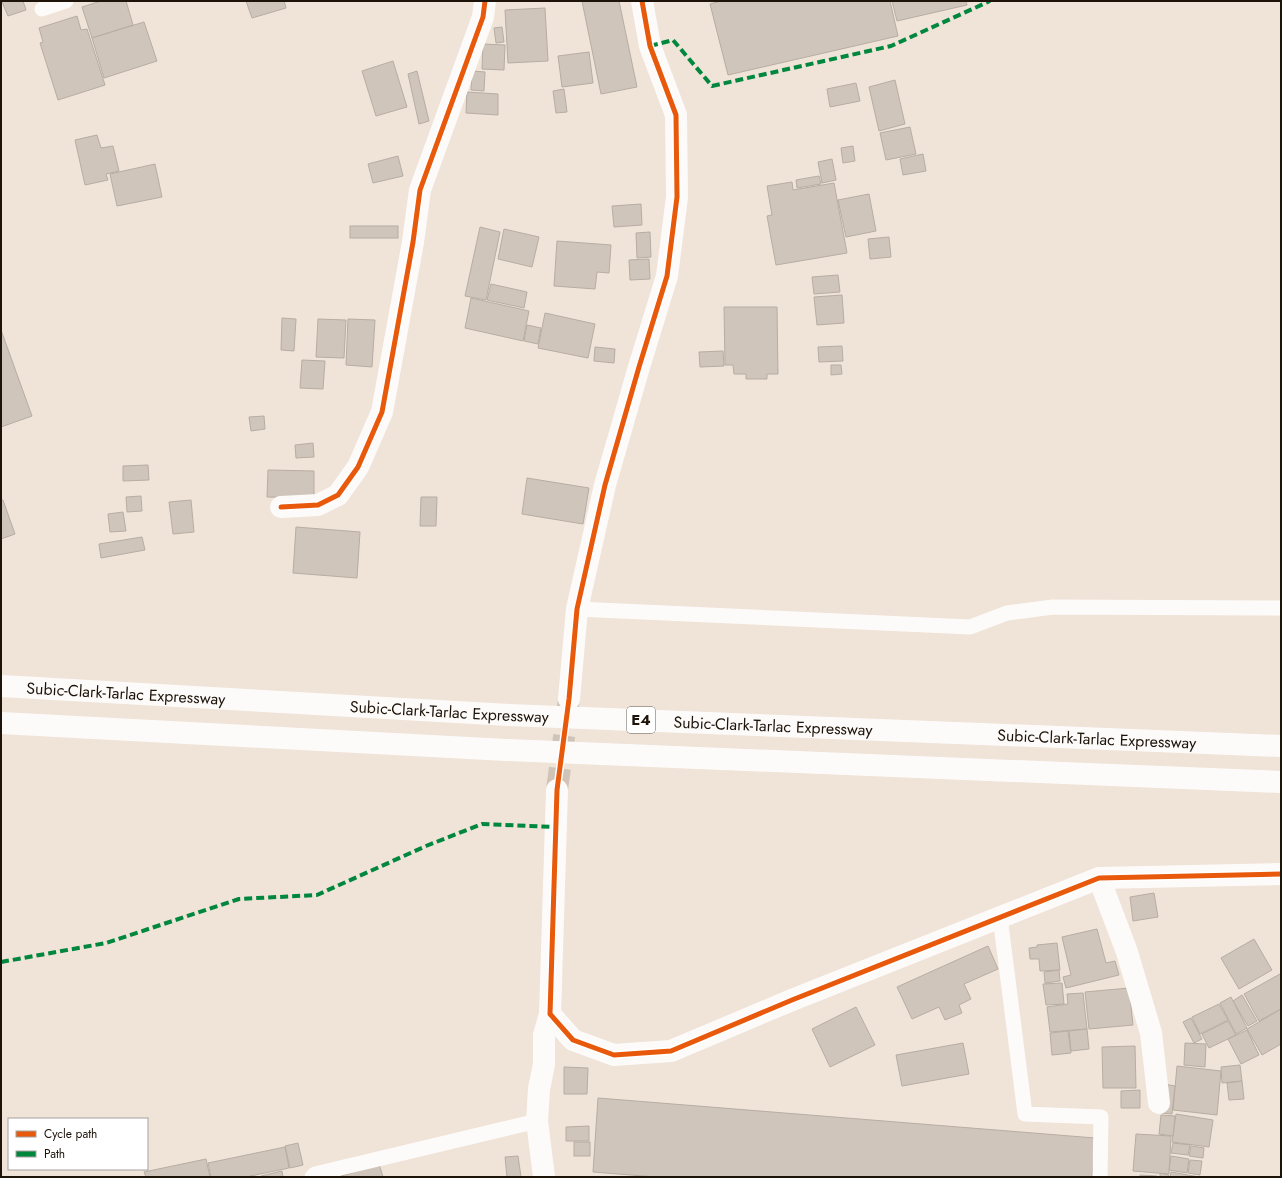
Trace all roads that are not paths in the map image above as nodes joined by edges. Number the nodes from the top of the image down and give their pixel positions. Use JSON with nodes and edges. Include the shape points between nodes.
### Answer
{"nodes":[{"id":1,"x":66,"y":1,"type":"edge"},
{"id":2,"x":486,"y":1,"type":"edge"},
{"id":3,"x":642,"y":1,"type":"edge"},
{"id":4,"x":42,"y":9,"type":"dead end"},
{"id":5,"x":281,"y":507,"type":"dead end"},
{"id":6,"x":1281,"y":608,"type":"edge"},
{"id":7,"x":577,"y":609,"type":"junction"},
{"id":8,"x":1,"y":686,"type":"edge"},
{"id":9,"x":569,"y":699,"type":"tunnel mouth"},
{"id":10,"x":1,"y":723,"type":"edge"},
{"id":11,"x":1281,"y":746,"type":"edge"},
{"id":12,"x":1281,"y":782,"type":"edge"},
{"id":13,"x":557,"y":790,"type":"tunnel mouth"},
{"id":14,"x":1281,"y":874,"type":"edge"},
{"id":15,"x":1099,"y":878,"type":"junction"},
{"id":16,"x":1000,"y":917,"type":"junction"},
{"id":17,"x":550,"y":1014,"type":"junction"},
{"id":18,"x":1159,"y":1103,"type":"dead end"},
{"id":19,"x":537,"y":1121,"type":"junction"},
{"id":20,"x":312,"y":1177,"type":"edge"},
{"id":21,"x":544,"y":1177,"type":"edge"},
{"id":22,"x":1100,"y":1177,"type":"edge"}],
"edges":[{"from":1,"to":4,"type":"lane"},
{"from":2,"to":5,"type":"main road","via":[[483,17],[420,190],[382,412],[358,467],[338,495],[318,505]]},
{"from":3,"to":7,"type":"main road","via":[[650,46],[676,115],[677,197],[667,276],[605,485]]},
{"from":6,"to":7,"type":"lane","via":[[1053,607],[1007,613],[970,626]]},
{"from":7,"to":9,"type":"main road"},
{"from":8,"to":11,"type":"main road","name":"Subic-Clark-Tarlac Expressway","number":"E4","via":[[509,715]]},
{"from":10,"to":12,"type":"main road","number":"E4","via":[[506,750]]},
{"from":13,"to":17,"type":"main road"},
{"from":14,"to":15,"type":"main road"},
{"from":15,"to":16,"type":"main road"},
{"from":15,"to":18,"type":"main road","via":[[1126,952],[1151,1033]]},
{"from":16,"to":17,"type":"main road","via":[[671,1051],[614,1055],[573,1040]]},
{"from":16,"to":22,"type":"lane","via":[[1025,1114],[1101,1117]]},
{"from":17,"to":19,"type":"main road","via":[[544,1036],[544,1064]]},
{"from":19,"to":20,"type":"lane","via":[[315,1174]]},
{"from":19,"to":21,"type":"main road"}]}
